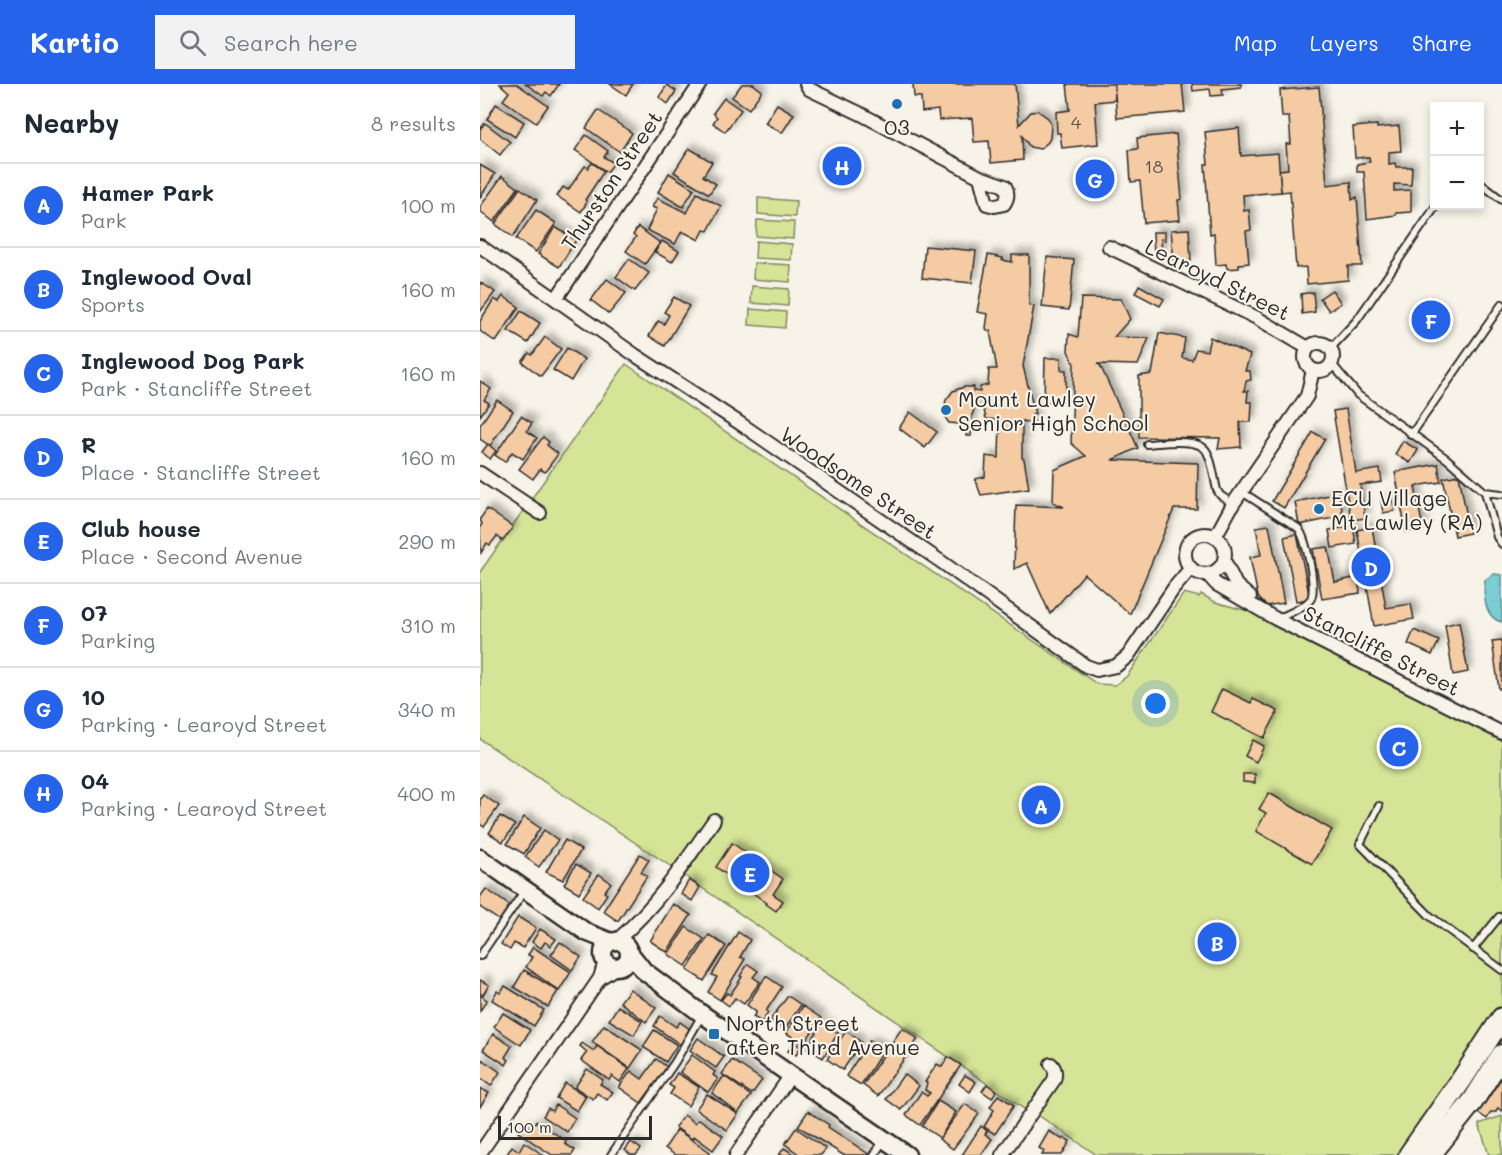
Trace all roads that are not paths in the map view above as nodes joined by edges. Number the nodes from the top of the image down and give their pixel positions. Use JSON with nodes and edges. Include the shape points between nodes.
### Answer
{"nodes":[{"id":1,"x":700,"y":84,"type":"edge"},
{"id":2,"x":806,"y":84,"type":"edge"},
{"id":3,"x":980,"y":177,"type":"dead end"},
{"id":4,"x":1484,"y":187,"type":"edge"},
{"id":5,"x":1502,"y":200,"type":"edge"},
{"id":6,"x":1433,"y":210,"type":"edge"},
{"id":7,"x":480,"y":246,"type":"edge"},
{"id":8,"x":1109,"y":247,"type":"dead end"},
{"id":9,"x":556,"y":299,"type":"junction"},
{"id":10,"x":1502,"y":304,"type":"edge"},
{"id":11,"x":1308,"y":348,"type":"junction"},
{"id":12,"x":1330,"y":348,"type":"junction"},
{"id":13,"x":1332,"y":364,"type":"junction"},
{"id":14,"x":1313,"y":370,"type":"junction"},
{"id":15,"x":1411,"y":435,"type":"junction"},
{"id":16,"x":1147,"y":444,"type":"dead end"},
{"id":17,"x":480,"y":473,"type":"edge"},
{"id":18,"x":1242,"y":492,"type":"junction"},
{"id":19,"x":1485,"y":492,"type":"junction"},
{"id":20,"x":1502,"y":494,"type":"edge"},
{"id":21,"x":1233,"y":504,"type":"junction"},
{"id":22,"x":540,"y":513,"type":"dead end"},
{"id":23,"x":1215,"y":537,"type":"junction"},
{"id":24,"x":1502,"y":544,"type":"edge"},
{"id":25,"x":1224,"y":560,"type":"junction"},
{"id":26,"x":1191,"y":568,"type":"junction"},
{"id":27,"x":1207,"y":574,"type":"junction"},
{"id":28,"x":1276,"y":619,"type":"junction"},
{"id":29,"x":1502,"y":733,"type":"edge"},
{"id":30,"x":1379,"y":806,"type":"dead end"},
{"id":31,"x":714,"y":820,"type":"dead end"},
{"id":32,"x":480,"y":858,"type":"edge"},
{"id":33,"x":526,"y":889,"type":"junction"},
{"id":34,"x":1499,"y":917,"type":"dead end"},
{"id":35,"x":1473,"y":949,"type":"junction"},
{"id":36,"x":616,"y":953,"type":"junction"},
{"id":37,"x":480,"y":956,"type":"edge"},
{"id":38,"x":1502,"y":970,"type":"edge"},
{"id":39,"x":702,"y":1014,"type":"junction"},
{"id":40,"x":1502,"y":1018,"type":"edge"},
{"id":41,"x":1494,"y":1041,"type":"edge"},
{"id":42,"x":1502,"y":1055,"type":"edge"},
{"id":43,"x":1051,"y":1064,"type":"dead end"},
{"id":44,"x":791,"y":1075,"type":"junction"},
{"id":45,"x":885,"y":1139,"type":"junction"},
{"id":46,"x":480,"y":1153,"type":"edge"},
{"id":47,"x":611,"y":1155,"type":"edge"},
{"id":48,"x":736,"y":1155,"type":"edge"},
{"id":49,"x":874,"y":1155,"type":"edge"},
{"id":50,"x":907,"y":1155,"type":"edge"},
{"id":51,"x":1002,"y":1155,"type":"edge"},
{"id":52,"x":1409,"y":1155,"type":"edge"},
{"id":53,"x":1430,"y":1155,"type":"edge"}],
"edges":[{"from":1,"to":9,"type":"street","name":"Thurston Street"},
{"from":2,"to":3,"type":"street"},
{"from":4,"to":5,"type":"lane"},
{"from":6,"to":12,"type":"lane","via":[[1357,320]]},
{"from":7,"to":9,"type":"street","name":"Woodsome Street"},
{"from":8,"to":11,"type":"street","name":"Learoyd Street","via":[[1257,318]]},
{"from":9,"to":26,"type":"street","name":"Woodsome Street","via":[[943,562],[1086,666],[1097,670],[1116,666],[1128,656]]},
{"from":10,"to":15,"type":"lane"},
{"from":11,"to":12,"type":"street","via":[[1319,343]]},
{"from":11,"to":14,"type":"street","via":[[1305,360]]},
{"from":12,"to":13,"type":"street"},
{"from":13,"to":14,"type":"street","via":[[1326,370]]},
{"from":13,"to":15,"type":"lane","via":[[1358,395]]},
{"from":14,"to":18,"type":"street","via":[[1307,396]]},
{"from":15,"to":19,"type":"lane"},
{"from":16,"to":21,"type":"lane","via":[[1202,446],[1207,451],[1217,490]]},
{"from":17,"to":22,"type":"street"},
{"from":18,"to":21,"type":"street"},
{"from":18,"to":28,"type":"lane","via":[[1303,535],[1313,596]]},
{"from":19,"to":20,"type":"lane"},
{"from":19,"to":24,"type":"lane"},
{"from":21,"to":23,"type":"street"},
{"from":23,"to":25,"type":"street","name":"Stancliffe Street","via":[[1223,546]]},
{"from":23,"to":26,"type":"street","via":[[1197,536],[1188,545],[1186,557]]},
{"from":25,"to":27,"type":"street","via":[[1216,571]]},
{"from":25,"to":28,"type":"street","name":"Stancliffe Street","via":[[1236,585]]},
{"from":26,"to":27,"type":"street","name":"Stancliffe Street"},
{"from":27,"to":28,"type":"street","name":"Stancliffe Street","via":[[1216,584]]},
{"from":28,"to":29,"type":"street","name":"Stancliffe Street"},
{"from":30,"to":35,"type":"lane","via":[[1360,844],[1430,916]]},
{"from":31,"to":36,"type":"street"},
{"from":32,"to":33,"type":"main road"},
{"from":33,"to":36,"type":"main road"},
{"from":33,"to":37,"type":"lane"},
{"from":34,"to":35,"type":"lane"},
{"from":35,"to":38,"type":"lane"},
{"from":36,"to":39,"type":"main road"},
{"from":36,"to":46,"type":"street"},
{"from":39,"to":44,"type":"main road"},
{"from":39,"to":47,"type":"lane","via":[[675,1062]]},
{"from":40,"to":41,"type":"main road"},
{"from":41,"to":52,"type":"main road"},
{"from":42,"to":53,"type":"main road","via":[[1473,1101]]},
{"from":43,"to":51,"type":"street","via":[[1054,1080]]},
{"from":44,"to":45,"type":"main road"},
{"from":44,"to":48,"type":"street"},
{"from":45,"to":49,"type":"lane"},
{"from":45,"to":50,"type":"main road"}]}
